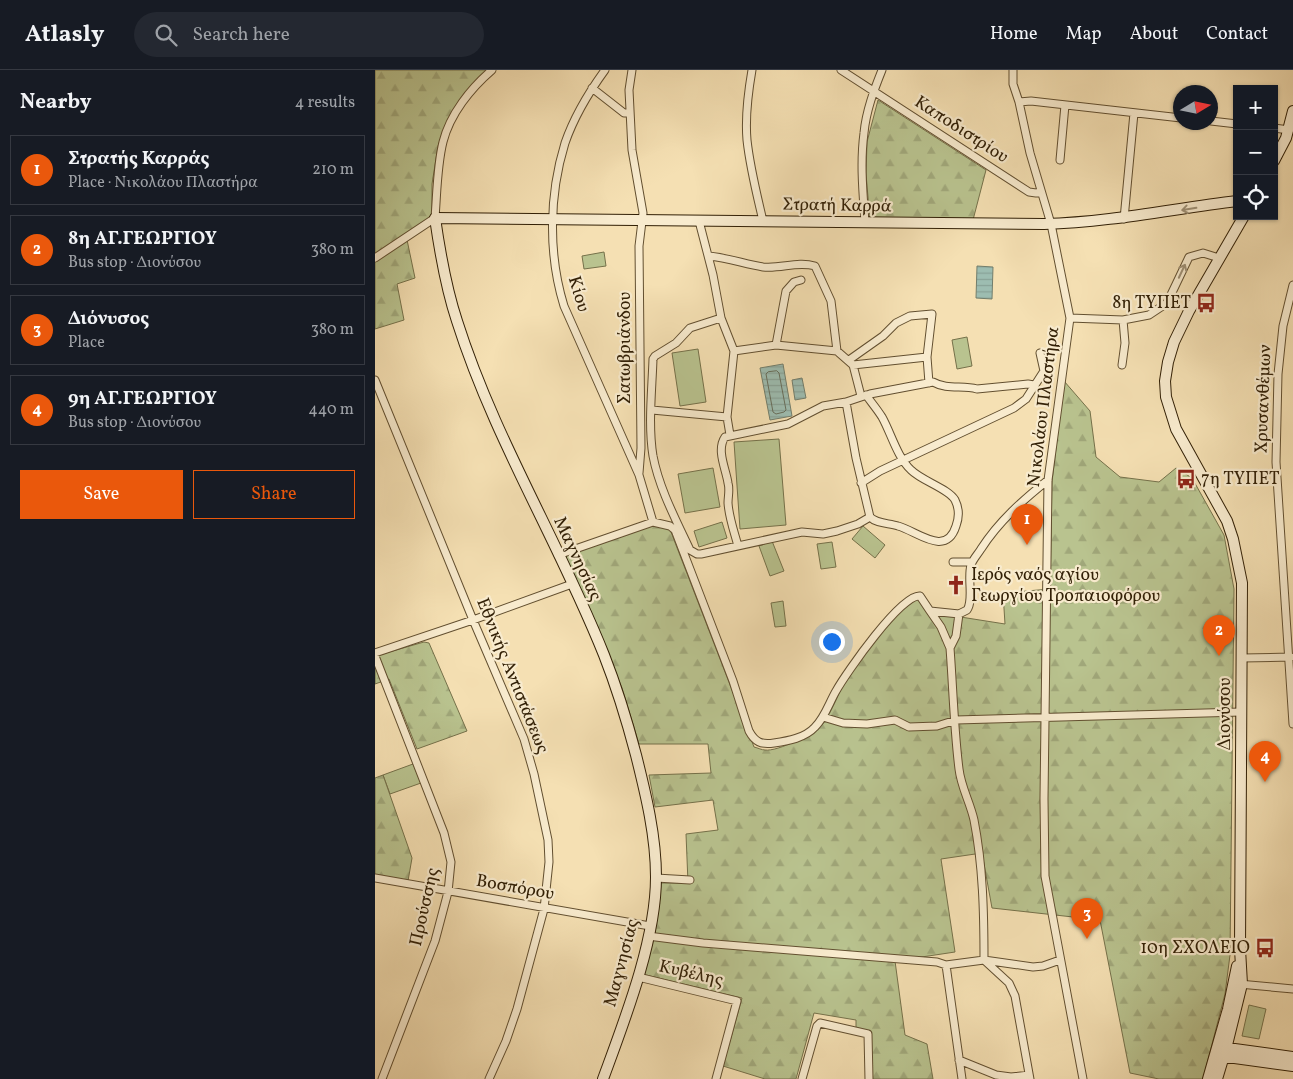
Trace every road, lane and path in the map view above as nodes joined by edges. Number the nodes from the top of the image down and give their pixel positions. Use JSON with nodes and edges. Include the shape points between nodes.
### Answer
{"nodes":[{"id":1,"x":492,"y":70,"type":"edge"},
{"id":2,"x":605,"y":70,"type":"edge"},
{"id":3,"x":632,"y":70,"type":"edge"},
{"id":4,"x":752,"y":70,"type":"edge"},
{"id":5,"x":841,"y":70,"type":"edge"},
{"id":6,"x":882,"y":70,"type":"edge"},
{"id":7,"x":1013,"y":70,"type":"edge"},
{"id":8,"x":592,"y":88,"type":"junction"},
{"id":9,"x":874,"y":91,"type":"junction"},
{"id":10,"x":1019,"y":102,"type":"junction"},
{"id":11,"x":1065,"y":105,"type":"junction"},
{"id":12,"x":1293,"y":111,"type":"edge"},
{"id":13,"x":629,"y":113,"type":"junction"},
{"id":14,"x":1134,"y":113,"type":"junction"},
{"id":15,"x":1173,"y":117,"type":"edge"},
{"id":16,"x":1218,"y":122,"type":"edge"},
{"id":17,"x":1233,"y":124,"type":"edge"},
{"id":18,"x":1289,"y":133,"type":"edge"},
{"id":19,"x":1278,"y":154,"type":"edge"},
{"id":20,"x":1060,"y":160,"type":"dead end"},
{"id":21,"x":1041,"y":192,"type":"junction"},
{"id":22,"x":1233,"y":203,"type":"edge"},
{"id":23,"x":435,"y":218,"type":"junction"},
{"id":24,"x":1124,"y":219,"type":"junction"},
{"id":25,"x":553,"y":220,"type":"junction"},
{"id":26,"x":642,"y":220,"type":"junction"},
{"id":27,"x":1242,"y":220,"type":"edge"},
{"id":28,"x":699,"y":221,"type":"junction"},
{"id":29,"x":763,"y":221,"type":"junction"},
{"id":30,"x":865,"y":222,"type":"junction"},
{"id":31,"x":1051,"y":224,"type":"junction"},
{"id":32,"x":709,"y":256,"type":"junction"},
{"id":33,"x":375,"y":258,"type":"edge"},
{"id":34,"x":1219,"y":258,"type":"junction"},
{"id":35,"x":801,"y":280,"type":"dead end"},
{"id":36,"x":1293,"y":286,"type":"edge"},
{"id":37,"x":721,"y":318,"type":"junction"},
{"id":38,"x":1071,"y":318,"type":"junction"},
{"id":39,"x":1123,"y":320,"type":"junction"},
{"id":40,"x":776,"y":345,"type":"junction"},
{"id":41,"x":734,"y":350,"type":"junction"},
{"id":42,"x":837,"y":351,"type":"junction"},
{"id":43,"x":1041,"y":354,"type":"dead end"},
{"id":44,"x":927,"y":357,"type":"junction"},
{"id":45,"x":851,"y":363,"type":"junction"},
{"id":46,"x":1122,"y":365,"type":"dead end"},
{"id":47,"x":375,"y":380,"type":"edge"},
{"id":48,"x":929,"y":383,"type":"junction"},
{"id":49,"x":1034,"y":385,"type":"junction"},
{"id":50,"x":863,"y":396,"type":"junction"},
{"id":51,"x":846,"y":402,"type":"junction"},
{"id":52,"x":652,"y":410,"type":"junction"},
{"id":53,"x":727,"y":417,"type":"junction"},
{"id":54,"x":730,"y":435,"type":"junction"},
{"id":55,"x":904,"y":461,"type":"junction"},
{"id":56,"x":639,"y":475,"type":"junction"},
{"id":57,"x":1048,"y":480,"type":"junction"},
{"id":58,"x":861,"y":483,"type":"junction"},
{"id":59,"x":870,"y":517,"type":"junction"},
{"id":60,"x":653,"y":522,"type":"junction"},
{"id":61,"x":738,"y":546,"type":"junction"},
{"id":62,"x":558,"y":555,"type":"junction"},
{"id":63,"x":953,"y":562,"type":"dead end"},
{"id":64,"x":972,"y":562,"type":"junction"},
{"id":65,"x":572,"y":584,"type":"junction"},
{"id":66,"x":931,"y":611,"type":"junction"},
{"id":67,"x":959,"y":614,"type":"junction"},
{"id":68,"x":473,"y":620,"type":"junction"},
{"id":69,"x":950,"y":648,"type":"junction"},
{"id":70,"x":375,"y":655,"type":"edge"},
{"id":71,"x":1242,"y":658,"type":"junction"},
{"id":72,"x":1291,"y":658,"type":"edge"},
{"id":73,"x":1241,"y":712,"type":"junction"},
{"id":74,"x":823,"y":718,"type":"junction"},
{"id":75,"x":1046,"y":718,"type":"junction"},
{"id":76,"x":956,"y":720,"type":"junction"},
{"id":77,"x":1293,"y":724,"type":"edge"},
{"id":78,"x":375,"y":878,"type":"edge"},
{"id":79,"x":656,"y":878,"type":"junction"},
{"id":80,"x":690,"y":880,"type":"dead end"},
{"id":81,"x":448,"y":892,"type":"junction"},
{"id":82,"x":544,"y":909,"type":"junction"},
{"id":83,"x":649,"y":931,"type":"junction"},
{"id":84,"x":984,"y":960,"type":"junction"},
{"id":85,"x":1060,"y":960,"type":"junction"},
{"id":86,"x":945,"y":965,"type":"junction"},
{"id":87,"x":638,"y":977,"type":"junction"},
{"id":88,"x":1238,"y":984,"type":"junction"},
{"id":89,"x":1293,"y":989,"type":"edge"},
{"id":90,"x":1221,"y":1052,"type":"junction"},
{"id":91,"x":1293,"y":1057,"type":"edge"},
{"id":92,"x":959,"y":1060,"type":"junction"},
{"id":93,"x":1293,"y":1066,"type":"edge"},
{"id":94,"x":1029,"y":1077,"type":"edge"},
{"id":95,"x":382,"y":1079,"type":"edge"},
{"id":96,"x":489,"y":1079,"type":"edge"},
{"id":97,"x":603,"y":1079,"type":"edge"},
{"id":98,"x":716,"y":1079,"type":"edge"},
{"id":99,"x":802,"y":1079,"type":"edge"},
{"id":100,"x":869,"y":1079,"type":"edge"},
{"id":101,"x":962,"y":1079,"type":"edge"},
{"id":102,"x":1083,"y":1079,"type":"edge"},
{"id":103,"x":1209,"y":1079,"type":"edge"},
{"id":104,"x":1217,"y":1079,"type":"edge"}],
"edges":[{"from":1,"to":23,"type":"street","name":"Μαγνησίας","via":[[457,110],[443,140]]},
{"from":2,"to":8,"type":"street","name":"Κίου"},
{"from":3,"to":13,"type":"street"},
{"from":4,"to":29,"type":"street","via":[[747,138]]},
{"from":5,"to":9,"type":"street","name":"Καποδιστρίου"},
{"from":6,"to":9,"type":"street"},
{"from":7,"to":10,"type":"street","name":"Νικολάου Πλαστήρα","via":[[1013,84]]},
{"from":8,"to":13,"type":"street"},
{"from":8,"to":25,"type":"street","name":"Κίου","via":[[565,144]]},
{"from":9,"to":21,"type":"street","name":"Καποδιστρίου","via":[[1029,192]]},
{"from":9,"to":30,"type":"street","via":[[862,153]]},
{"from":10,"to":11,"type":"street"},
{"from":10,"to":21,"type":"street","name":"Νικολάου Πλαστήρα"},
{"from":11,"to":14,"type":"street"},
{"from":11,"to":20,"type":"street"},
{"from":12,"to":18,"type":"street"},
{"from":13,"to":26,"type":"street","via":[[633,159],[643,207]]},
{"from":14,"to":15,"type":"street"},
{"from":14,"to":24,"type":"street"},
{"from":16,"to":17,"type":"street"},
{"from":18,"to":19,"type":"street"},
{"from":21,"to":31,"type":"street","name":"Νικολάου Πλαστήρα"},
{"from":22,"to":24,"type":"street","name":"Στρατή Καρρά","one_way":true},
{"from":23,"to":25,"type":"street","name":"Στρατή Καρρά"},
{"from":23,"to":33,"type":"street"},
{"from":23,"to":62,"type":"street","name":"Μαγνησίας","via":[[444,271],[466,349],[501,436]]},
{"from":24,"to":31,"type":"street","name":"Στρατή Καρρά"},
{"from":25,"to":26,"type":"street","name":"Στρατή Καρρά"},
{"from":25,"to":56,"type":"street","name":"Κίου","via":[[556,274],[564,306]]},
{"from":26,"to":28,"type":"street","name":"Στρατή Καρρά"},
{"from":26,"to":56,"type":"street","name":"Σατωβριάνδου","via":[[639,252]]},
{"from":27,"to":34,"type":"street","name":"Διονύσου"},
{"from":28,"to":29,"type":"street","name":"Στρατή Καρρά"},
{"from":28,"to":32,"type":"street"},
{"from":29,"to":30,"type":"street","name":"Στρατή Καρρά"},
{"from":30,"to":31,"type":"street","name":"Στρατή Καρρά"},
{"from":31,"to":38,"type":"street","name":"Νικολάου Πλαστήρα"},
{"from":32,"to":37,"type":"street"},
{"from":32,"to":42,"type":"street","via":[[764,267],[799,263],[815,266],[831,301]]},
{"from":39,"to":34,"type":"street","one_way":true,"via":[[1149,314],[1167,303],[1189,257],[1203,253]]},
{"from":34,"to":71,"type":"street","name":"Διονύσου","via":[[1174,342],[1165,381],[1176,428],[1227,521],[1233,539],[1242,583]]},
{"from":35,"to":40,"type":"street","via":[[793,282],[786,291]]},
{"from":36,"to":72,"type":"street","name":"Χρυσανθέμων","via":[[1283,326],[1278,374],[1276,462]]},
{"from":37,"to":41,"type":"street"},
{"from":37,"to":52,"type":"street","via":[[690,328],[676,343],[655,356]]},
{"from":38,"to":39,"type":"street"},
{"from":38,"to":57,"type":"street","name":"Νικολάου Πλαστήρα"},
{"from":39,"to":46,"type":"street","via":[[1125,343]]},
{"from":40,"to":41,"type":"street"},
{"from":40,"to":42,"type":"street"},
{"from":41,"to":53,"type":"street"},
{"from":42,"to":45,"type":"street"},
{"from":43,"to":49,"type":"street","via":[[1044,371]]},
{"from":44,"to":45,"type":"street"},
{"from":44,"to":45,"type":"street","via":[[932,314],[910,316],[896,323]]},
{"from":44,"to":48,"type":"street"},
{"from":45,"to":50,"type":"street"},
{"from":47,"to":68,"type":"street","name":"Εθνικής Αντιστάσεως"},
{"from":48,"to":49,"type":"street","via":[[977,389]]},
{"from":48,"to":50,"type":"street"},
{"from":49,"to":55,"type":"street","via":[[1027,399],[1014,408]]},
{"from":50,"to":51,"type":"street"},
{"from":50,"to":55,"type":"street","via":[[881,416]]},
{"from":51,"to":54,"type":"street","via":[[823,406],[788,424],[767,430]]},
{"from":51,"to":58,"type":"street"},
{"from":52,"to":53,"type":"street"},
{"from":52,"to":61,"type":"street","via":[[652,447],[660,480],[690,550],[701,554]]},
{"from":53,"to":54,"type":"street"},
{"from":54,"to":61,"type":"street","via":[[723,440],[721,452],[729,486],[730,519]]},
{"from":55,"to":58,"type":"street"},
{"from":55,"to":59,"type":"street","via":[[922,479],[954,498],[958,514],[953,534],[945,541],[936,542]]},
{"from":56,"to":60,"type":"street","name":"Κίου"},
{"from":57,"to":64,"type":"street","via":[[1007,516]]},
{"from":57,"to":75,"type":"street","name":"Νικολάου Πλαστήρα"},
{"from":58,"to":59,"type":"street"},
{"from":59,"to":61,"type":"street","via":[[837,531],[823,534],[801,532]]},
{"from":60,"to":62,"type":"street"},
{"from":60,"to":74,"type":"street","via":[[664,523],[675,530],[721,647],[752,738],[764,744],[795,739],[815,728]]},
{"from":62,"to":65,"type":"street","name":"Μαγνησίας"},
{"from":63,"to":64,"type":"street"},
{"from":64,"to":67,"type":"street","via":[[969,607]]},
{"from":65,"to":68,"type":"street"},
{"from":65,"to":79,"type":"street","name":"Μαγνησίας","via":[[605,658],[627,721],[651,827]]},
{"from":66,"to":67,"type":"street"},
{"from":66,"to":69,"type":"street"},
{"from":66,"to":74,"type":"street","via":[[917,595],[901,606],[857,658]]},
{"from":67,"to":69,"type":"street"},
{"from":68,"to":70,"type":"street"},
{"from":68,"to":82,"type":"street","name":"Εθνικής Αντιστάσεως","via":[[524,739],[535,774],[549,862]]},
{"from":69,"to":76,"type":"street"},
{"from":70,"to":81,"type":"street","name":"Προύσσης","via":[[448,847],[451,862]]},
{"from":71,"to":72,"type":"street"},
{"from":71,"to":73,"type":"street","name":"Διονύσου"},
{"from":72,"to":77,"type":"street","name":"Χρυσανθέμων"},
{"from":73,"to":75,"type":"street"},
{"from":73,"to":88,"type":"street","name":"Διονύσου"},
{"from":74,"to":76,"type":"street","via":[[867,724],[895,720],[909,727],[937,726]]},
{"from":75,"to":76,"type":"street"},
{"from":75,"to":85,"type":"street","name":"Νικολάου Πλαστήρα","via":[[1045,876]]},
{"from":76,"to":84,"type":"street","via":[[959,769],[973,818],[983,891]]},
{"from":78,"to":81,"type":"street","name":"Βοσπόρου"},
{"from":79,"to":80,"type":"street"},
{"from":79,"to":83,"type":"street","name":"Μαγνησίας"},
{"from":81,"to":82,"type":"street","name":"Βοσπόρου"},
{"from":81,"to":95,"type":"street","name":"Προύσσης","via":[[435,941]]},
{"from":82,"to":83,"type":"street","name":"Βοσπόρου"},
{"from":82,"to":96,"type":"street","name":"Εθνικής Αντιστάσεως","via":[[514,1017]]},
{"from":83,"to":86,"type":"street","name":"Βοσπόρου","via":[[703,943]]},
{"from":83,"to":87,"type":"street","name":"Μαγνησίας"},
{"from":84,"to":85,"type":"street","name":"Βοσπόρου","via":[[1033,967]]},
{"from":84,"to":86,"type":"street","name":"Βοσπόρου"},
{"from":84,"to":94,"type":"street","via":[[1009,983],[1013,992]]},
{"from":85,"to":102,"type":"street","name":"Νικολάου Πλαστήρα"},
{"from":86,"to":92,"type":"street"},
{"from":87,"to":97,"type":"street","name":"Μαγνησίας"},
{"from":87,"to":98,"type":"street","name":"Κυβέλης","via":[[737,1001]]},
{"from":88,"to":89,"type":"street"},
{"from":88,"to":90,"type":"street","name":"Διονύσου"},
{"from":90,"to":91,"type":"street"},
{"from":90,"to":93,"type":"street"},
{"from":90,"to":103,"type":"street","name":"Διονύσου"},
{"from":90,"to":104,"type":"street","name":"Διονύσου"},
{"from":92,"to":94,"type":"street","via":[[996,1075]]},
{"from":92,"to":101,"type":"street"},
{"from":99,"to":100,"type":"street","via":[[818,1024],[866,1033],[869,1037]]}]}
